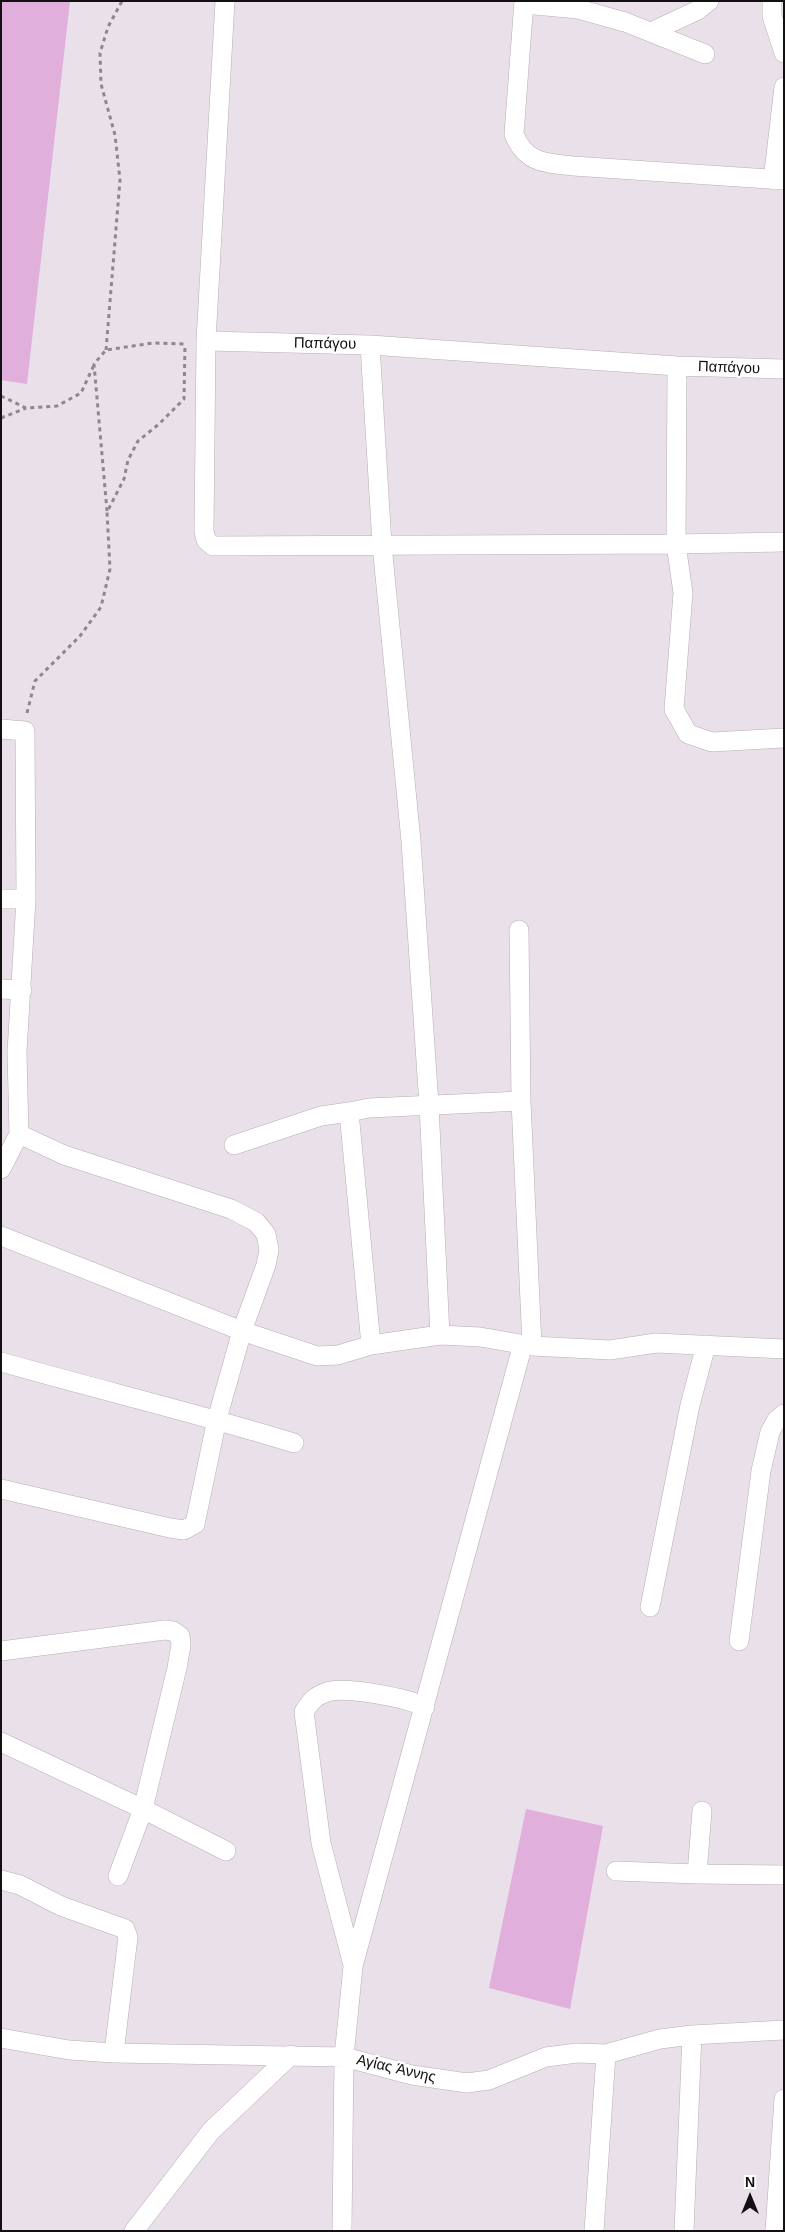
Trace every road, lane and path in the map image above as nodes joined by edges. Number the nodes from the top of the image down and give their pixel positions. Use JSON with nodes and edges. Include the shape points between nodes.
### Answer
{"nodes":[{"id":1,"x":122,"y":1,"type":"edge"},
{"id":2,"x":225,"y":1,"type":"edge"},
{"id":3,"x":708,"y":1,"type":"edge"},
{"id":4,"x":772,"y":1,"type":"edge"},
{"id":5,"x":524,"y":3,"type":"edge"},
{"id":6,"x":650,"y":32,"type":"junction"},
{"id":7,"x":784,"y":53,"type":"edge"},
{"id":8,"x":705,"y":54,"type":"dead end"},
{"id":9,"x":784,"y":87,"type":"edge"},
{"id":10,"x":779,"y":180,"type":"edge"},
{"id":11,"x":206,"y":341,"type":"junction"},
{"id":12,"x":185,"y":344,"type":"junction"},
{"id":13,"x":370,"y":344,"type":"junction"},
{"id":14,"x":106,"y":350,"type":"junction"},
{"id":15,"x":94,"y":364,"type":"junction"},
{"id":16,"x":677,"y":366,"type":"junction"},
{"id":17,"x":784,"y":370,"type":"edge"},
{"id":18,"x":1,"y":396,"type":"edge"},
{"id":19,"x":26,"y":408,"type":"junction"},
{"id":20,"x":1,"y":418,"type":"edge"},
{"id":21,"x":107,"y":512,"type":"junction"},
{"id":22,"x":784,"y":542,"type":"edge"},
{"id":23,"x":676,"y":544,"type":"junction"},
{"id":24,"x":382,"y":545,"type":"junction"},
{"id":25,"x":1,"y":729,"type":"edge"},
{"id":26,"x":24,"y":731,"type":"junction"},
{"id":27,"x":784,"y":738,"type":"edge"},
{"id":28,"x":1,"y":899,"type":"edge"},
{"id":29,"x":26,"y":899,"type":"junction"},
{"id":30,"x":519,"y":930,"type":"dead end"},
{"id":31,"x":1,"y":989,"type":"edge"},
{"id":32,"x":22,"y":990,"type":"junction"},
{"id":33,"x":521,"y":1101,"type":"junction"},
{"id":34,"x":429,"y":1105,"type":"junction"},
{"id":35,"x":349,"y":1112,"type":"junction"},
{"id":36,"x":20,"y":1134,"type":"junction"},
{"id":37,"x":234,"y":1145,"type":"dead end"},
{"id":38,"x":1,"y":1169,"type":"edge"},
{"id":39,"x":1,"y":1236,"type":"edge"},
{"id":40,"x":242,"y":1331,"type":"junction"},
{"id":41,"x":440,"y":1335,"type":"junction"},
{"id":42,"x":370,"y":1345,"type":"junction"},
{"id":43,"x":527,"y":1345,"type":"junction"},
{"id":44,"x":706,"y":1345,"type":"junction"},
{"id":45,"x":784,"y":1349,"type":"edge"},
{"id":46,"x":1,"y":1362,"type":"edge"},
{"id":47,"x":784,"y":1414,"type":"edge"},
{"id":48,"x":217,"y":1419,"type":"junction"},
{"id":49,"x":294,"y":1443,"type":"dead end"},
{"id":50,"x":1,"y":1489,"type":"edge"},
{"id":51,"x":650,"y":1606,"type":"dead end"},
{"id":52,"x":739,"y":1641,"type":"dead end"},
{"id":53,"x":1,"y":1652,"type":"edge"},
{"id":54,"x":425,"y":1707,"type":"junction"},
{"id":55,"x":1,"y":1742,"type":"edge"},
{"id":56,"x":143,"y":1809,"type":"junction"},
{"id":57,"x":702,"y":1811,"type":"dead end"},
{"id":58,"x":226,"y":1852,"type":"dead end"},
{"id":59,"x":616,"y":1871,"type":"dead end"},
{"id":60,"x":697,"y":1874,"type":"junction"},
{"id":61,"x":784,"y":1875,"type":"edge"},
{"id":62,"x":118,"y":1876,"type":"dead end"},
{"id":63,"x":1,"y":1880,"type":"edge"},
{"id":64,"x":353,"y":1966,"type":"junction"},
{"id":65,"x":784,"y":2030,"type":"edge"},
{"id":66,"x":692,"y":2035,"type":"junction"},
{"id":67,"x":1,"y":2038,"type":"edge"},
{"id":68,"x":114,"y":2053,"type":"junction"},
{"id":69,"x":606,"y":2054,"type":"junction"},
{"id":70,"x":291,"y":2055,"type":"junction"},
{"id":71,"x":344,"y":2057,"type":"junction"},
{"id":72,"x":784,"y":2099,"type":"edge"},
{"id":73,"x":134,"y":2231,"type":"edge"},
{"id":74,"x":342,"y":2231,"type":"edge"},
{"id":75,"x":594,"y":2231,"type":"edge"},
{"id":76,"x":684,"y":2231,"type":"edge"},
{"id":77,"x":775,"y":2231,"type":"edge"}],
"edges":[{"from":1,"to":14,"type":"path","via":[[108,27],[100,53],[101,84],[115,135],[120,180]]},
{"from":2,"to":11,"type":"street"},
{"from":3,"to":6,"type":"street","via":[[698,10]]},
{"from":4,"to":7,"type":"street","via":[[772,16]]},
{"from":5,"to":6,"type":"street","via":[[578,9]]},
{"from":5,"to":10,"type":"street","via":[[514,134],[519,148],[528,156],[546,163],[573,166]]},
{"from":6,"to":8,"type":"street"},
{"from":9,"to":10,"type":"street"},
{"from":11,"to":12,"type":"path"},
{"from":11,"to":13,"type":"street","name":"Παπάγου"},
{"from":11,"to":24,"type":"street","via":[[206,540],[213,546]]},
{"from":12,"to":14,"type":"path","via":[[152,343]]},
{"from":12,"to":21,"type":"path","via":[[184,399],[138,441]]},
{"from":13,"to":16,"type":"street","name":"Παπάγου"},
{"from":13,"to":24,"type":"street"},
{"from":14,"to":15,"type":"path"},
{"from":15,"to":19,"type":"path","via":[[81,393],[57,406]]},
{"from":15,"to":21,"type":"path"},
{"from":16,"to":17,"type":"street","name":"Παπάγου"},
{"from":16,"to":23,"type":"street"},
{"from":18,"to":19,"type":"path"},
{"from":19,"to":20,"type":"path"},
{"from":21,"to":26,"type":"path","via":[[110,569],[101,607],[80,636],[35,681]]},
{"from":22,"to":23,"type":"street"},
{"from":23,"to":24,"type":"street"},
{"from":23,"to":27,"type":"street","via":[[683,593],[674,709],[688,734],[712,742]]},
{"from":24,"to":34,"type":"street","via":[[411,841]]},
{"from":25,"to":26,"type":"street"},
{"from":26,"to":29,"type":"street"},
{"from":28,"to":29,"type":"street"},
{"from":29,"to":32,"type":"street"},
{"from":30,"to":33,"type":"street"},
{"from":31,"to":32,"type":"street"},
{"from":32,"to":36,"type":"street","via":[[17,1052]]},
{"from":33,"to":34,"type":"street"},
{"from":33,"to":43,"type":"street"},
{"from":34,"to":35,"type":"street"},
{"from":34,"to":41,"type":"street"},
{"from":35,"to":37,"type":"street","via":[[321,1116]]},
{"from":35,"to":42,"type":"street"},
{"from":36,"to":38,"type":"street"},
{"from":36,"to":40,"type":"street","via":[[64,1154],[231,1209],[256,1222],[266,1234],[269,1250]]},
{"from":39,"to":40,"type":"street"},
{"from":40,"to":42,"type":"street","via":[[317,1356],[338,1356]]},
{"from":40,"to":48,"type":"street"},
{"from":41,"to":42,"type":"street"},
{"from":41,"to":43,"type":"street","via":[[480,1337]]},
{"from":43,"to":44,"type":"street","via":[[610,1350],[656,1343]]},
{"from":43,"to":54,"type":"street"},
{"from":44,"to":45,"type":"street"},
{"from":44,"to":51,"type":"street","via":[[690,1405]]},
{"from":46,"to":48,"type":"street","via":[[93,1389]]},
{"from":47,"to":52,"type":"street","via":[[770,1432],[762,1471]]},
{"from":48,"to":49,"type":"street"},
{"from":48,"to":50,"type":"street","via":[[200,1511],[195,1524],[184,1530]]},
{"from":53,"to":56,"type":"street","via":[[151,1631],[173,1631],[180,1636],[177,1668]]},
{"from":54,"to":64,"type":"street"},
{"from":54,"to":64,"type":"street","via":[[416,1702],[371,1693],[328,1691],[311,1699],[304,1712],[321,1843]]},
{"from":55,"to":56,"type":"street"},
{"from":56,"to":58,"type":"street"},
{"from":56,"to":62,"type":"street"},
{"from":57,"to":60,"type":"street"},
{"from":59,"to":60,"type":"street"},
{"from":60,"to":61,"type":"street"},
{"from":63,"to":68,"type":"street","via":[[125,1929],[128,1937]]},
{"from":64,"to":71,"type":"street"},
{"from":65,"to":66,"type":"street","name":"Αγίας Άννης"},
{"from":66,"to":69,"type":"street","name":"Αγίας Άννης","via":[[660,2039]]},
{"from":66,"to":76,"type":"street"},
{"from":67,"to":68,"type":"street","name":"Αγίας Άννης","via":[[69,2050]]},
{"from":68,"to":70,"type":"street","name":"Αγίας Άννης"},
{"from":69,"to":71,"type":"street","name":"Αγίας Άννης","via":[[546,2057],[489,2080],[467,2082],[412,2075]]},
{"from":69,"to":75,"type":"street"},
{"from":70,"to":71,"type":"street","name":"Αγίας Άννης"},
{"from":70,"to":73,"type":"street","via":[[211,2131]]},
{"from":71,"to":74,"type":"street"},
{"from":72,"to":77,"type":"street"}]}
